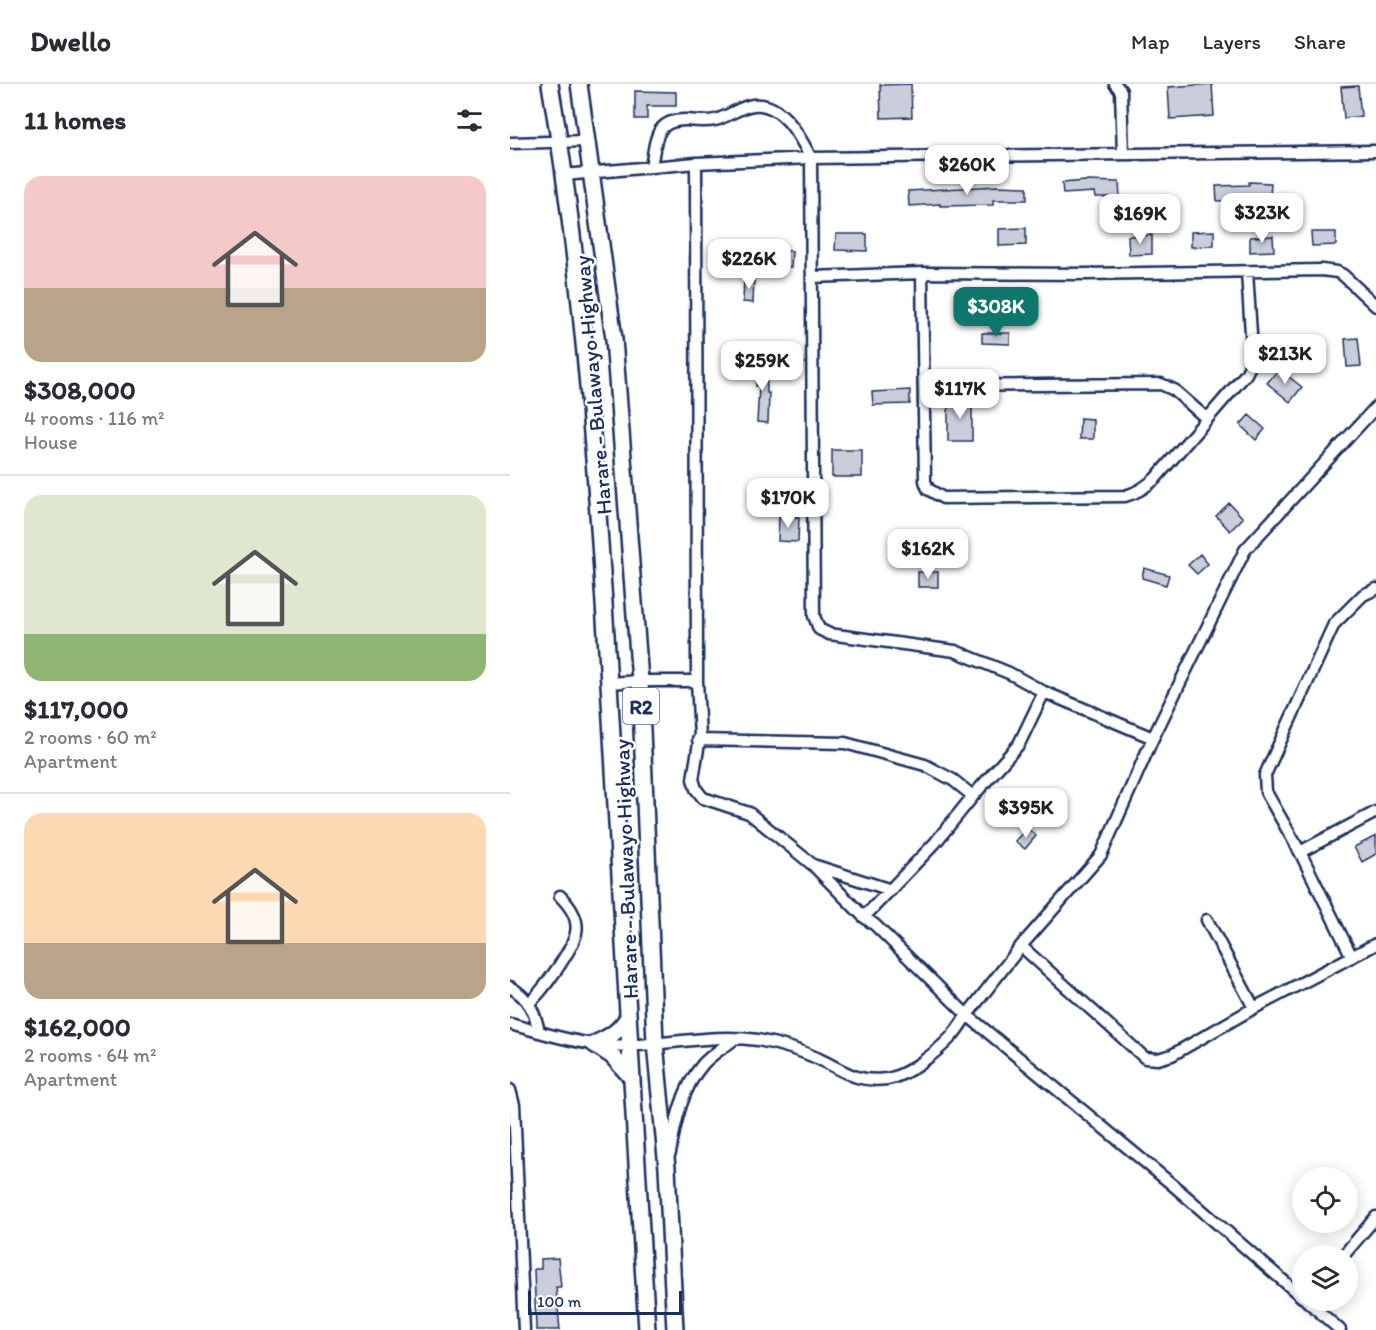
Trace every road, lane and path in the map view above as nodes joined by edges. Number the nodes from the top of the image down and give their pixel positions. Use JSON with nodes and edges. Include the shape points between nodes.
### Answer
{"nodes":[{"id":1,"x":550,"y":84,"type":"edge"},
{"id":2,"x":579,"y":84,"type":"edge"},
{"id":3,"x":1115,"y":84,"type":"edge"},
{"id":4,"x":559,"y":141,"type":"junction"},
{"id":5,"x":588,"y":141,"type":"junction"},
{"id":6,"x":510,"y":142,"type":"edge"},
{"id":7,"x":1376,"y":151,"type":"edge"},
{"id":8,"x":1124,"y":154,"type":"junction"},
{"id":9,"x":811,"y":158,"type":"junction"},
{"id":10,"x":696,"y":163,"type":"junction"},
{"id":11,"x":651,"y":167,"type":"junction"},
{"id":12,"x":592,"y":173,"type":"junction"},
{"id":13,"x":564,"y":175,"type":"junction"},
{"id":14,"x":1246,"y":272,"type":"junction"},
{"id":15,"x":922,"y":273,"type":"junction"},
{"id":16,"x":812,"y":277,"type":"junction"},
{"id":17,"x":1376,"y":306,"type":"edge"},
{"id":18,"x":925,"y":386,"type":"junction"},
{"id":19,"x":1376,"y":407,"type":"edge"},
{"id":20,"x":1206,"y":418,"type":"junction"},
{"id":21,"x":1376,"y":589,"type":"edge"},
{"id":22,"x":640,"y":681,"type":"junction"},
{"id":23,"x":697,"y":681,"type":"junction"},
{"id":24,"x":609,"y":683,"type":"junction"},
{"id":25,"x":1044,"y":692,"type":"junction"},
{"id":26,"x":1153,"y":738,"type":"junction"},
{"id":27,"x":698,"y":740,"type":"junction"},
{"id":28,"x":972,"y":796,"type":"junction"},
{"id":29,"x":1376,"y":812,"type":"edge"},
{"id":30,"x":1300,"y":852,"type":"junction"},
{"id":31,"x":813,"y":865,"type":"junction"},
{"id":32,"x":891,"y":890,"type":"junction"},
{"id":33,"x":560,"y":896,"type":"dead end"},
{"id":34,"x":864,"y":917,"type":"junction"},
{"id":35,"x":1207,"y":920,"type":"dead end"},
{"id":36,"x":1376,"y":944,"type":"edge"},
{"id":37,"x":1021,"y":946,"type":"junction"},
{"id":38,"x":1352,"y":957,"type":"junction"},
{"id":39,"x":510,"y":987,"type":"edge"},
{"id":40,"x":530,"y":1003,"type":"junction"},
{"id":41,"x":1254,"y":1008,"type":"junction"},
{"id":42,"x":967,"y":1015,"type":"junction"},
{"id":43,"x":628,"y":1017,"type":"junction"},
{"id":44,"x":510,"y":1024,"type":"edge"},
{"id":45,"x":539,"y":1031,"type":"junction"},
{"id":46,"x":733,"y":1040,"type":"junction"},
{"id":47,"x":656,"y":1043,"type":"junction"},
{"id":48,"x":594,"y":1044,"type":"junction"},
{"id":49,"x":630,"y":1045,"type":"junction"},
{"id":50,"x":631,"y":1077,"type":"junction"},
{"id":51,"x":510,"y":1090,"type":"edge"},
{"id":52,"x":667,"y":1168,"type":"junction"},
{"id":53,"x":1376,"y":1217,"type":"edge"},
{"id":54,"x":1352,"y":1245,"type":"edge"},
{"id":55,"x":1292,"y":1288,"type":"edge"},
{"id":56,"x":1318,"y":1311,"type":"edge"},
{"id":57,"x":524,"y":1330,"type":"edge"},
{"id":58,"x":647,"y":1330,"type":"edge"},
{"id":59,"x":675,"y":1330,"type":"edge"},
{"id":60,"x":1340,"y":1330,"type":"edge"}],
"edges":[{"from":1,"to":4,"type":"highway","name":"Harare - Bulawayo Highway","number":"R2"},
{"from":2,"to":5,"type":"highway","name":"Harare - Bulawayo Highway","number":"R2"},
{"from":3,"to":8,"type":"street","via":[[1121,91]]},
{"from":4,"to":5,"type":"street"},
{"from":4,"to":6,"type":"street"},
{"from":4,"to":13,"type":"highway","name":"Harare - Bulawayo Highway","number":"R2"},
{"from":5,"to":12,"type":"highway","name":"Harare - Bulawayo Highway","number":"R2"},
{"from":7,"to":8,"type":"street"},
{"from":8,"to":9,"type":"street"},
{"from":9,"to":10,"type":"street"},
{"from":9,"to":11,"type":"street","via":[[787,120],[772,109],[753,105],[717,120],[666,122],[659,129]]},
{"from":9,"to":16,"type":"street"},
{"from":10,"to":11,"type":"street"},
{"from":10,"to":23,"type":"street"},
{"from":11,"to":12,"type":"street"},
{"from":12,"to":13,"type":"street"},
{"from":12,"to":22,"type":"highway","name":"Harare - Bulawayo Highway","number":"R2","via":[[614,339]]},
{"from":13,"to":24,"type":"highway","name":"Harare - Bulawayo Highway","number":"R2","via":[[581,308]]},
{"from":14,"to":15,"type":"street"},
{"from":14,"to":17,"type":"street","via":[[1337,272]]},
{"from":14,"to":20,"type":"street","via":[[1252,362]]},
{"from":15,"to":16,"type":"street"},
{"from":15,"to":18,"type":"street"},
{"from":16,"to":25,"type":"street","via":[[815,622],[829,634],[955,651]]},
{"from":18,"to":20,"type":"street","via":[[1161,384]]},
{"from":18,"to":20,"type":"street","via":[[925,481],[928,489],[943,498],[1136,493],[1155,479]]},
{"from":19,"to":26,"type":"street","via":[[1245,550]]},
{"from":21,"to":30,"type":"street","via":[[1363,595],[1334,624],[1265,775],[1266,792]]},
{"from":22,"to":23,"type":"street"},
{"from":22,"to":24,"type":"street"},
{"from":22,"to":47,"type":"highway","name":"Harare - Bulawayo Highway","number":"R2"},
{"from":23,"to":27,"type":"street"},
{"from":24,"to":43,"type":"highway","name":"Harare - Bulawayo Highway","number":"R2"},
{"from":25,"to":26,"type":"street"},
{"from":25,"to":28,"type":"street","via":[[1019,744]]},
{"from":26,"to":37,"type":"street","via":[[1101,855]]},
{"from":27,"to":28,"type":"street","via":[[845,743],[925,765]]},
{"from":27,"to":31,"type":"street","via":[[693,779],[703,798],[749,813]]},
{"from":28,"to":32,"type":"street"},
{"from":29,"to":30,"type":"street"},
{"from":30,"to":38,"type":"street"},
{"from":31,"to":32,"type":"street"},
{"from":31,"to":34,"type":"street"},
{"from":32,"to":34,"type":"street"},
{"from":33,"to":40,"type":"street","via":[[575,916],[576,935],[542,992]]},
{"from":34,"to":42,"type":"street"},
{"from":35,"to":41,"type":"street"},
{"from":36,"to":38,"type":"street"},
{"from":37,"to":41,"type":"street","via":[[1145,1058],[1172,1055]]},
{"from":37,"to":42,"type":"street"},
{"from":38,"to":41,"type":"street"},
{"from":39,"to":40,"type":"street"},
{"from":40,"to":45,"type":"street"},
{"from":42,"to":46,"type":"street","via":[[952,1037],[910,1070],[889,1079],[855,1078],[790,1048],[757,1040]]},
{"from":42,"to":55,"type":"street"},
{"from":43,"to":48,"type":"highway","via":[[612,1036]]},
{"from":43,"to":49,"type":"highway","name":"Harare - Bulawayo Highway","number":"R2"},
{"from":44,"to":45,"type":"street"},
{"from":45,"to":48,"type":"street"},
{"from":46,"to":47,"type":"street","via":[[697,1038]]},
{"from":46,"to":52,"type":"street","via":[[704,1064],[691,1082],[676,1120]]},
{"from":47,"to":49,"type":"street"},
{"from":47,"to":52,"type":"highway","name":"Harare - Bulawayo Highway","number":"R2"},
{"from":48,"to":49,"type":"street"},
{"from":48,"to":50,"type":"highway","via":[[612,1056]]},
{"from":49,"to":50,"type":"highway","name":"Harare - Bulawayo Highway","number":"R2"},
{"from":50,"to":58,"type":"highway","name":"Harare - Bulawayo Highway","number":"R2"},
{"from":51,"to":57,"type":"street","via":[[514,1105]]},
{"from":52,"to":59,"type":"highway","name":"Harare - Bulawayo Highway","number":"R2"},
{"from":53,"to":54,"type":"street"},
{"from":56,"to":60,"type":"street"}]}
